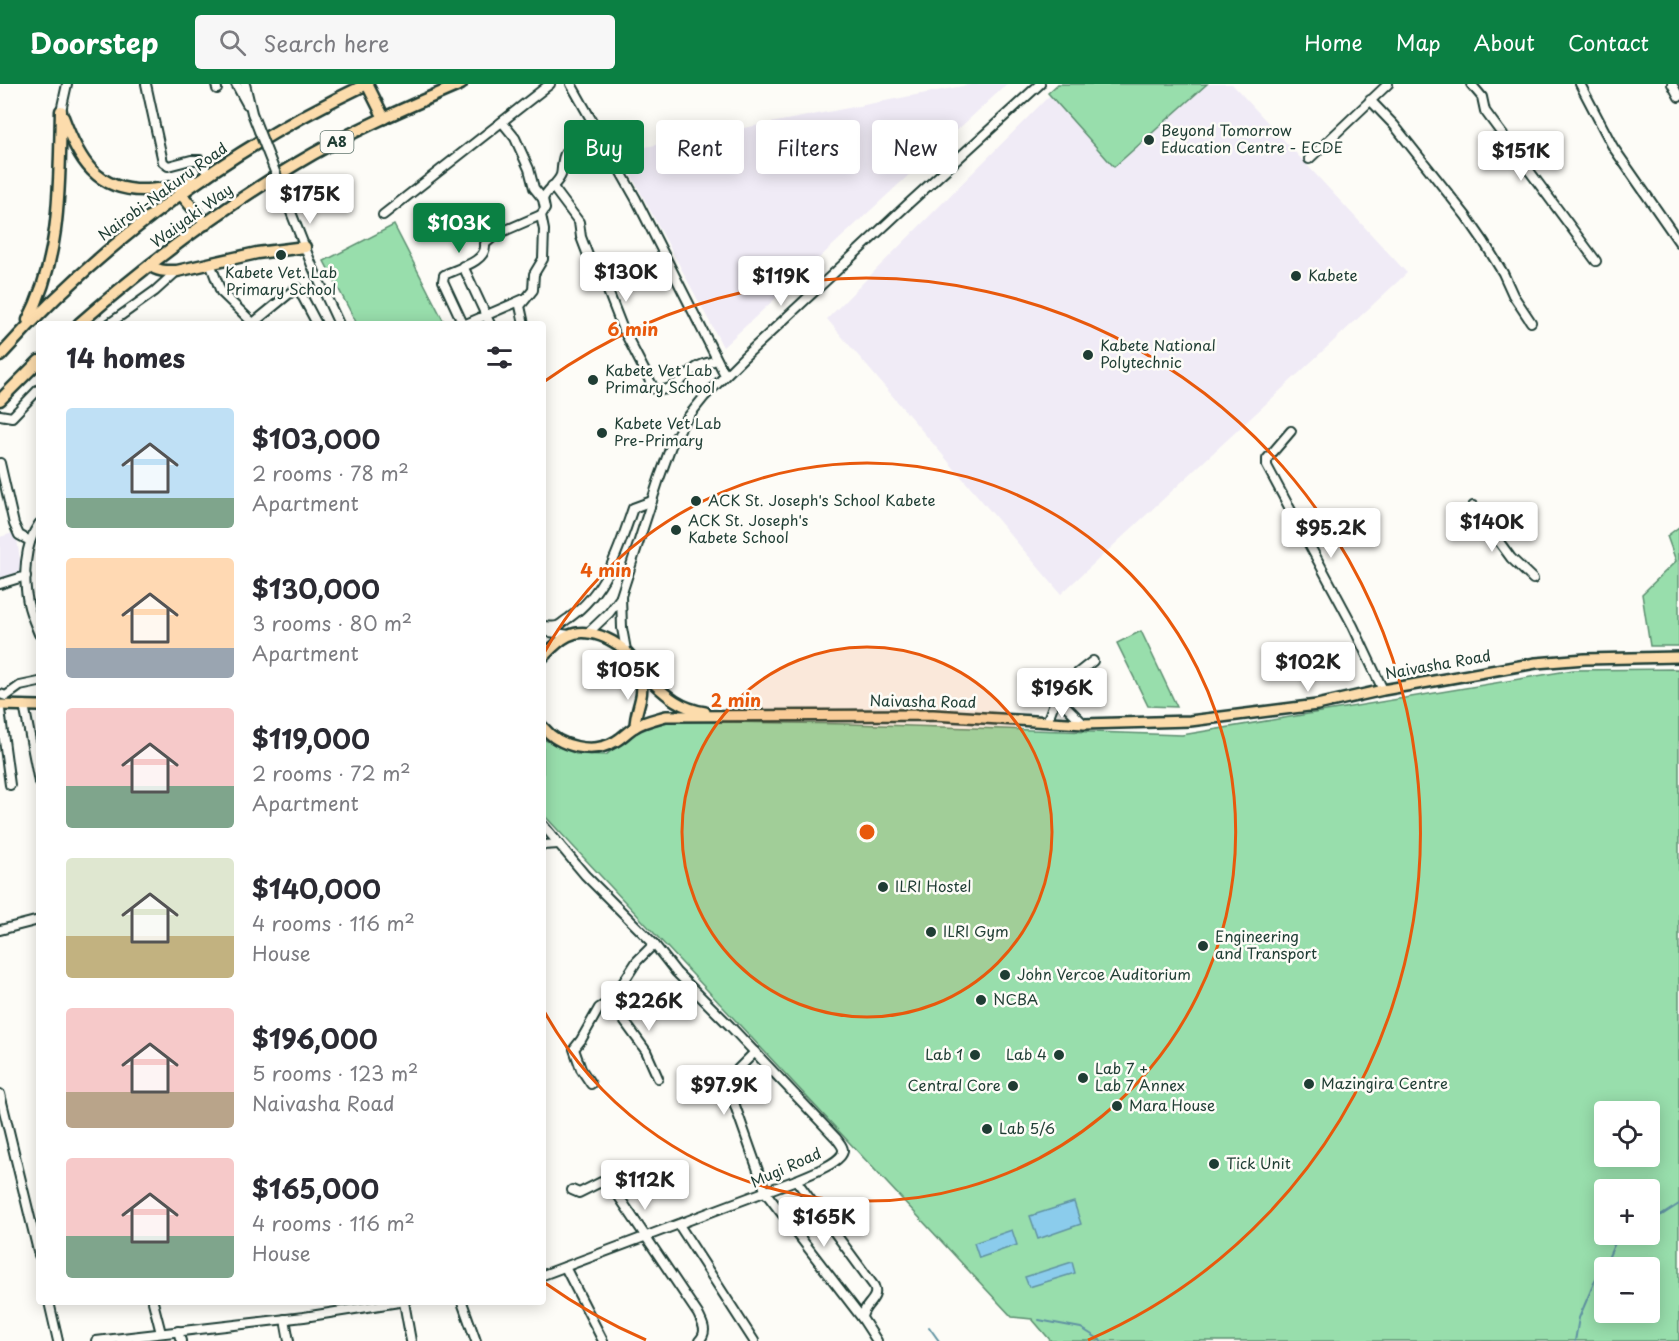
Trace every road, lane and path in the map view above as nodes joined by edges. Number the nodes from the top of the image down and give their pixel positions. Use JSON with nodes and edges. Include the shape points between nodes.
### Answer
{"nodes":[{"id":1,"x":66,"y":84,"type":"edge"},
{"id":2,"x":146,"y":84,"type":"edge"},
{"id":3,"x":236,"y":84,"type":"edge"},
{"id":4,"x":244,"y":84,"type":"edge"},
{"id":5,"x":367,"y":84,"type":"edge"},
{"id":6,"x":461,"y":84,"type":"edge"},
{"id":7,"x":550,"y":84,"type":"edge"},
{"id":8,"x":571,"y":84,"type":"edge"},
{"id":9,"x":1040,"y":84,"type":"edge"},
{"id":10,"x":1388,"y":84,"type":"edge"},
{"id":11,"x":1471,"y":84,"type":"edge"},
{"id":12,"x":1580,"y":84,"type":"edge"},
{"id":13,"x":1672,"y":84,"type":"edge"},
{"id":14,"x":1679,"y":98,"type":"edge"},
{"id":15,"x":1370,"y":100,"type":"junction"},
{"id":16,"x":61,"y":111,"type":"junction"},
{"id":17,"x":252,"y":113,"type":"junction"},
{"id":18,"x":384,"y":118,"type":"junction"},
{"id":19,"x":593,"y":120,"type":"edge"},
{"id":20,"x":502,"y":122,"type":"junction"},
{"id":21,"x":564,"y":155,"type":"edge"},
{"id":22,"x":1309,"y":159,"type":"dead end"},
{"id":23,"x":623,"y":174,"type":"edge"},
{"id":24,"x":208,"y":175,"type":"junction"},
{"id":25,"x":552,"y":186,"type":"junction"},
{"id":26,"x":181,"y":194,"type":"junction"},
{"id":27,"x":543,"y":199,"type":"junction"},
{"id":28,"x":383,"y":215,"type":"dead end"},
{"id":29,"x":541,"y":215,"type":"junction"},
{"id":30,"x":206,"y":224,"type":"junction"},
{"id":31,"x":1679,"y":242,"type":"edge"},
{"id":32,"x":305,"y":247,"type":"junction"},
{"id":33,"x":1596,"y":261,"type":"dead end"},
{"id":34,"x":210,"y":262,"type":"junction"},
{"id":35,"x":150,"y":265,"type":"junction"},
{"id":36,"x":464,"y":266,"type":"junction"},
{"id":37,"x":177,"y":271,"type":"junction"},
{"id":38,"x":524,"y":299,"type":"junction"},
{"id":39,"x":486,"y":315,"type":"junction"},
{"id":40,"x":83,"y":321,"type":"edge"},
{"id":41,"x":113,"y":321,"type":"edge"},
{"id":42,"x":250,"y":321,"type":"edge"},
{"id":43,"x":255,"y":321,"type":"edge"},
{"id":44,"x":315,"y":321,"type":"edge"},
{"id":45,"x":338,"y":321,"type":"edge"},
{"id":46,"x":463,"y":321,"type":"edge"},
{"id":47,"x":472,"y":321,"type":"edge"},
{"id":48,"x":489,"y":321,"type":"edge"},
{"id":49,"x":523,"y":321,"type":"edge"},
{"id":50,"x":1531,"y":322,"type":"dead end"},
{"id":51,"x":22,"y":331,"type":"junction"},
{"id":52,"x":0,"y":356,"type":"edge"},
{"id":53,"x":717,"y":360,"type":"junction"},
{"id":54,"x":36,"y":365,"type":"edge"},
{"id":55,"x":725,"y":375,"type":"junction"},
{"id":56,"x":36,"y":392,"type":"edge"},
{"id":57,"x":0,"y":400,"type":"edge"},
{"id":58,"x":0,"y":415,"type":"edge"},
{"id":59,"x":1291,"y":431,"type":"dead end"},
{"id":60,"x":0,"y":463,"type":"edge"},
{"id":61,"x":652,"y":501,"type":"junction"},
{"id":62,"x":1473,"y":506,"type":"dead end"},
{"id":63,"x":36,"y":530,"type":"edge"},
{"id":64,"x":30,"y":541,"type":"junction"},
{"id":65,"x":26,"y":576,"type":"junction"},
{"id":66,"x":1533,"y":579,"type":"dead end"},
{"id":67,"x":0,"y":584,"type":"edge"},
{"id":68,"x":621,"y":596,"type":"junction"},
{"id":69,"x":28,"y":603,"type":"junction"},
{"id":70,"x":36,"y":604,"type":"edge"},
{"id":71,"x":36,"y":626,"type":"edge"},
{"id":72,"x":546,"y":626,"type":"edge"},
{"id":73,"x":546,"y":631,"type":"edge"},
{"id":74,"x":588,"y":633,"type":"junction"},
{"id":75,"x":569,"y":635,"type":"junction"},
{"id":76,"x":626,"y":650,"type":"junction"},
{"id":77,"x":546,"y":654,"type":"edge"},
{"id":78,"x":1679,"y":657,"type":"edge"},
{"id":79,"x":1093,"y":661,"type":"dead end"},
{"id":80,"x":640,"y":671,"type":"junction"},
{"id":81,"x":36,"y":683,"type":"edge"},
{"id":82,"x":1383,"y":690,"type":"junction"},
{"id":83,"x":0,"y":694,"type":"edge"},
{"id":84,"x":1057,"y":697,"type":"junction"},
{"id":85,"x":24,"y":705,"type":"junction"},
{"id":86,"x":36,"y":706,"type":"edge"},
{"id":87,"x":0,"y":708,"type":"edge"},
{"id":88,"x":736,"y":716,"type":"junction"},
{"id":89,"x":1047,"y":722,"type":"junction"},
{"id":90,"x":1084,"y":724,"type":"junction"},
{"id":91,"x":635,"y":727,"type":"junction"},
{"id":92,"x":546,"y":730,"type":"edge"},
{"id":93,"x":36,"y":767,"type":"edge"},
{"id":94,"x":10,"y":785,"type":"dead end"},
{"id":95,"x":546,"y":829,"type":"edge"},
{"id":96,"x":559,"y":844,"type":"junction"},
{"id":97,"x":546,"y":845,"type":"edge"},
{"id":98,"x":36,"y":921,"type":"edge"},
{"id":99,"x":0,"y":930,"type":"edge"},
{"id":100,"x":654,"y":944,"type":"junction"},
{"id":101,"x":612,"y":1000,"type":"junction"},
{"id":102,"x":755,"y":1052,"type":"junction"},
{"id":103,"x":658,"y":1078,"type":"dead end"},
{"id":104,"x":591,"y":1084,"type":"dead end"},
{"id":105,"x":0,"y":1094,"type":"edge"},
{"id":106,"x":796,"y":1180,"type":"junction"},
{"id":107,"x":572,"y":1190,"type":"dead end"},
{"id":108,"x":766,"y":1193,"type":"junction"},
{"id":109,"x":680,"y":1224,"type":"junction"},
{"id":110,"x":648,"y":1237,"type":"junction"},
{"id":111,"x":36,"y":1244,"type":"edge"},
{"id":112,"x":565,"y":1267,"type":"junction"},
{"id":113,"x":546,"y":1274,"type":"edge"},
{"id":114,"x":51,"y":1305,"type":"edge"},
{"id":115,"x":154,"y":1305,"type":"edge"},
{"id":116,"x":372,"y":1305,"type":"edge"},
{"id":117,"x":405,"y":1305,"type":"edge"},
{"id":118,"x":463,"y":1305,"type":"edge"},
{"id":119,"x":862,"y":1318,"type":"junction"},
{"id":120,"x":285,"y":1319,"type":"junction"},
{"id":121,"x":178,"y":1331,"type":"junction"},
{"id":122,"x":160,"y":1333,"type":"junction"},
{"id":123,"x":136,"y":1339,"type":"edge"},
{"id":124,"x":58,"y":1341,"type":"edge"},
{"id":125,"x":96,"y":1341,"type":"edge"},
{"id":126,"x":181,"y":1341,"type":"edge"},
{"id":127,"x":290,"y":1341,"type":"edge"},
{"id":128,"x":411,"y":1341,"type":"edge"},
{"id":129,"x":476,"y":1341,"type":"edge"},
{"id":130,"x":603,"y":1341,"type":"edge"},
{"id":131,"x":699,"y":1341,"type":"edge"},
{"id":132,"x":754,"y":1341,"type":"edge"},
{"id":133,"x":877,"y":1341,"type":"edge"}],
"edges":[{"from":1,"to":16,"type":"street"},
{"from":2,"to":24,"type":"street","via":[[163,162],[168,166],[200,160]]},
{"from":3,"to":17,"type":"street"},
{"from":4,"to":17,"type":"street"},
{"from":5,"to":18,"type":"highway"},
{"from":5,"to":24,"type":"highway","name":"Nairobi-Nakuru Road","number":"A8","via":[[287,126]]},
{"from":6,"to":18,"type":"highway","name":"Waiyaki Way","number":"A8"},
{"from":7,"to":20,"type":"street"},
{"from":8,"to":19,"type":"street"},
{"from":9,"to":55,"type":"street"},
{"from":10,"to":15,"type":"street"},
{"from":11,"to":33,"type":"street","via":[[1482,97],[1485,111]]},
{"from":12,"to":31,"type":"street","via":[[1613,147]]},
{"from":13,"to":14,"type":"street"},
{"from":15,"to":22,"type":"street"},
{"from":15,"to":50,"type":"street","via":[[1466,216]]},
{"from":16,"to":24,"type":"highway","via":[[82,158],[93,172],[118,188],[154,190],[187,184]]},
{"from":16,"to":51,"type":"highway","via":[[57,225],[43,287]]},
{"from":17,"to":32,"type":"street","bridge":true},
{"from":18,"to":30,"type":"highway","name":"Waiyaki Way","number":"A8","via":[[297,163]]},
{"from":20,"to":27,"type":"street","via":[[515,138],[534,188]]},
{"from":20,"to":28,"type":"street"},
{"from":21,"to":25,"type":"street","via":[[561,176]]},
{"from":23,"to":53,"type":"street"},
{"from":24,"to":26,"type":"highway","name":"Nairobi-Nakuru Road","number":"A8"},
{"from":25,"to":27,"type":"street"},
{"from":25,"to":53,"type":"street","via":[[579,222],[580,237],[589,258],[604,281],[654,389],[670,388],[700,365]]},
{"from":26,"to":30,"type":"highway"},
{"from":26,"to":51,"type":"highway","name":"Nairobi-Nakuru Road","number":"A8","via":[[83,270]]},
{"from":27,"to":29,"type":"street","via":[[545,210]]},
{"from":29,"to":36,"type":"street","via":[[498,234],[485,244],[483,256]]},
{"from":29,"to":38,"type":"street","via":[[543,259],[534,274],[533,290]]},
{"from":30,"to":35,"type":"highway","name":"Waiyaki Way","number":"A8"},
{"from":32,"to":34,"type":"highway"},
{"from":32,"to":45,"type":"street"},
{"from":34,"to":37,"type":"highway"},
{"from":34,"to":42,"type":"street","via":[[221,292]]},
{"from":35,"to":37,"type":"highway"},
{"from":35,"to":40,"type":"highway","name":"Waiyaki Way","number":"A8"},
{"from":36,"to":39,"type":"street"},
{"from":36,"to":46,"type":"street","via":[[444,275],[443,281]]},
{"from":37,"to":41,"type":"street"},
{"from":38,"to":39,"type":"street"},
{"from":38,"to":49,"type":"street","via":[[520,306]]},
{"from":39,"to":47,"type":"street"},
{"from":39,"to":48,"type":"street"},
{"from":43,"to":44,"type":"street","via":[[297,288]]},
{"from":51,"to":52,"type":"highway","name":"Nairobi-Nakuru Road","number":"A8"},
{"from":53,"to":55,"type":"street"},
{"from":54,"to":57,"type":"highway"},
{"from":55,"to":61,"type":"street","via":[[684,422],[671,446]]},
{"from":56,"to":58,"type":"street","via":[[12,417]]},
{"from":59,"to":82,"type":"street","via":[[1267,459],[1267,466]]},
{"from":60,"to":64,"type":"street","via":[[14,524],[20,535]]},
{"from":61,"to":68,"type":"street"},
{"from":61,"to":72,"type":"street","via":[[633,508],[617,554],[592,596],[558,626]]},
{"from":62,"to":66,"type":"street","via":[[1511,558]]},
{"from":63,"to":64,"type":"street"},
{"from":64,"to":65,"type":"street"},
{"from":65,"to":67,"type":"street"},
{"from":65,"to":69,"type":"street"},
{"from":68,"to":74,"type":"street"},
{"from":68,"to":76,"type":"street"},
{"from":69,"to":70,"type":"street"},
{"from":69,"to":71,"type":"street"},
{"from":73,"to":75,"type":"street"},
{"from":74,"to":75,"type":"main road"},
{"from":74,"to":76,"type":"main road","via":[[610,639]]},
{"from":75,"to":77,"type":"main road"},
{"from":76,"to":80,"type":"main road","name":"Naivasha Road"},
{"from":78,"to":82,"type":"main road","name":"Naivasha Road","via":[[1536,663]]},
{"from":79,"to":84,"type":"street","via":[[1060,687]]},
{"from":80,"to":88,"type":"main road","name":"Naivasha Road","via":[[674,702]]},
{"from":80,"to":91,"type":"main road","via":[[643,693]]},
{"from":81,"to":83,"type":"street","via":[[20,686],[6,696]]},
{"from":82,"to":90,"type":"main road","name":"Naivasha Road","via":[[1317,705],[1231,717]]},
{"from":84,"to":89,"type":"street"},
{"from":84,"to":90,"type":"street"},
{"from":85,"to":86,"type":"main road"},
{"from":85,"to":87,"type":"main road"},
{"from":85,"to":93,"type":"street"},
{"from":87,"to":94,"type":"street"},
{"from":88,"to":89,"type":"main road","name":"Naivasha Road","via":[[933,716]]},
{"from":88,"to":91,"type":"main road","name":"Naivasha Road","via":[[666,716]]},
{"from":89,"to":90,"type":"main road","name":"Naivasha Road"},
{"from":91,"to":92,"type":"main road","name":"Naivasha Road","via":[[615,742],[584,748],[570,745]]},
{"from":95,"to":96,"type":"street","name":"Mugi Road"},
{"from":96,"to":97,"type":"street"},
{"from":96,"to":100,"type":"street","name":"Mugi Road"},
{"from":98,"to":99,"type":"street"},
{"from":100,"to":101,"type":"street","via":[[637,961]]},
{"from":100,"to":102,"type":"street","name":"Mugi Road","via":[[676,972]]},
{"from":101,"to":103,"type":"street","via":[[646,1050]]},
{"from":101,"to":104,"type":"street","via":[[599,1008],[574,1049]]},
{"from":102,"to":106,"type":"street","name":"Mugi Road","via":[[843,1146],[842,1157]]},
{"from":102,"to":108,"type":"street","via":[[727,1083]]},
{"from":105,"to":111,"type":"street"},
{"from":106,"to":108,"type":"street","name":"Mugi Road"},
{"from":106,"to":119,"type":"street","via":[[876,1290]]},
{"from":107,"to":110,"type":"street","via":[[579,1193],[607,1179]]},
{"from":108,"to":109,"type":"street","name":"Mugi Road"},
{"from":108,"to":119,"type":"street"},
{"from":109,"to":110,"type":"street","name":"Mugi Road"},
{"from":109,"to":132,"type":"street"},
{"from":110,"to":112,"type":"street","name":"Mugi Road"},
{"from":110,"to":131,"type":"street","via":[[705,1328]]},
{"from":112,"to":113,"type":"street","name":"Mugi Road"},
{"from":112,"to":130,"type":"street"},
{"from":114,"to":124,"type":"street"},
{"from":115,"to":122,"type":"street"},
{"from":116,"to":120,"type":"street"},
{"from":117,"to":128,"type":"street"},
{"from":118,"to":129,"type":"street"},
{"from":119,"to":133,"type":"street"},
{"from":120,"to":121,"type":"street"},
{"from":120,"to":127,"type":"street"},
{"from":121,"to":122,"type":"street"},
{"from":121,"to":126,"type":"street"},
{"from":122,"to":123,"type":"street"},
{"from":123,"to":125,"type":"street"}]}
